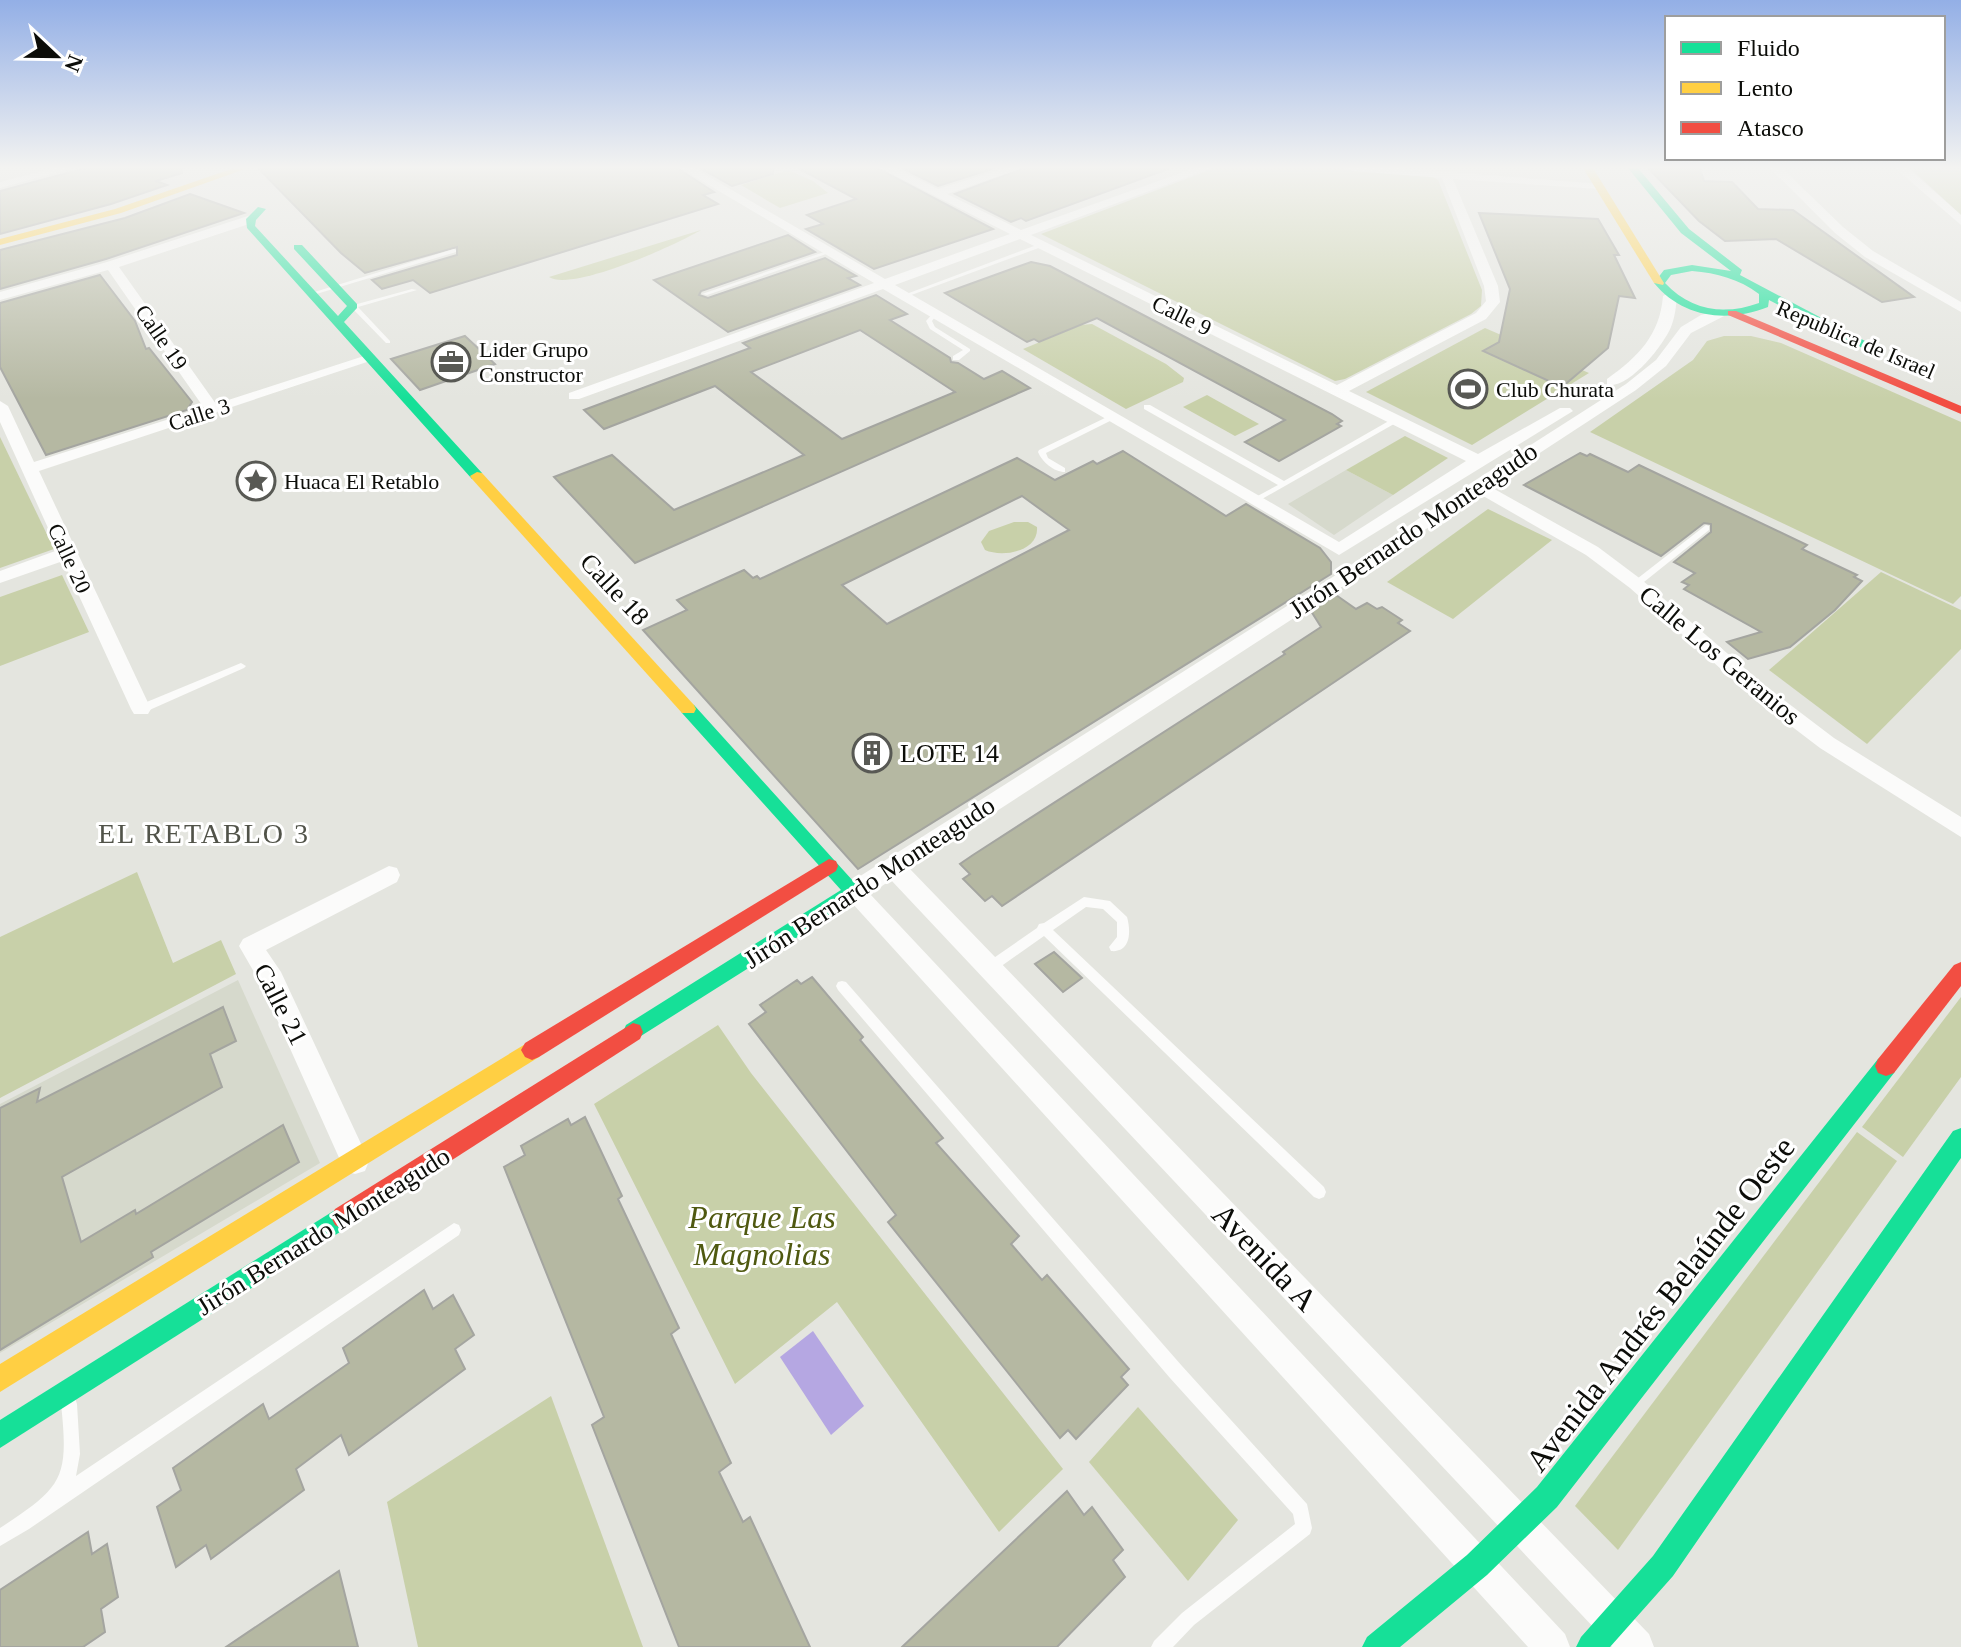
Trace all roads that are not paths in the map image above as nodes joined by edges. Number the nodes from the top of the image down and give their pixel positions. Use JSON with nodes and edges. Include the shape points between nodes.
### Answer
{"nodes":[{"id":1,"x":181,"y":245,"type":"edge"},
{"id":2,"x":267,"y":245,"type":"edge"},
{"id":3,"x":292,"y":245,"type":"edge"},
{"id":4,"x":817,"y":245,"type":"edge"},
{"id":5,"x":989,"y":245,"type":"edge"},
{"id":6,"x":1042,"y":245,"type":"joint"},
{"id":7,"x":1474,"y":245,"type":"edge"},
{"id":8,"x":1638,"y":245,"type":"edge"},
{"id":9,"x":1703,"y":245,"type":"edge"},
{"id":10,"x":1859,"y":245,"type":"edge"},
{"id":11,"x":454,"y":251,"type":"dead end"},
{"id":12,"x":829,"y":252,"type":"junction"},
{"id":13,"x":111,"y":265,"type":"junction"},
{"id":14,"x":882,"y":283,"type":"junction"},
{"id":15,"x":335,"y":287,"type":"junction"},
{"id":16,"x":411,"y":287,"type":"dead end"},
{"id":17,"x":1757,"y":287,"type":"junction"},
{"id":18,"x":1664,"y":290,"type":"junction"},
{"id":19,"x":311,"y":294,"type":"junction"},
{"id":20,"x":705,"y":294,"type":"dead end"},
{"id":21,"x":0,"y":296,"type":"edge"},
{"id":22,"x":904,"y":296,"type":"junction"},
{"id":23,"x":358,"y":304,"type":"junction"},
{"id":24,"x":1961,"y":308,"type":"edge"},
{"id":25,"x":1728,"y":313,"type":"junction"},
{"id":26,"x":934,"y":314,"type":"junction"},
{"id":27,"x":337,"y":323,"type":"junction"},
{"id":28,"x":388,"y":342,"type":"dead end"},
{"id":29,"x":956,"y":358,"type":"dead end"},
{"id":30,"x":369,"y":359,"type":"junction"},
{"id":31,"x":1861,"y":366,"type":"junction"},
{"id":32,"x":1930,"y":377,"type":"dead end"},
{"id":33,"x":1961,"y":390,"type":"edge"},
{"id":34,"x":1337,"y":391,"type":"junction"},
{"id":35,"x":574,"y":396,"type":"dead end"},
{"id":36,"x":0,"y":406,"type":"edge"},
{"id":37,"x":1147,"y":407,"type":"dead end"},
{"id":38,"x":213,"y":410,"type":"junction"},
{"id":39,"x":1961,"y":410,"type":"edge"},
{"id":40,"x":1112,"y":418,"type":"junction"},
{"id":41,"x":1397,"y":420,"type":"junction"},
{"id":42,"x":1479,"y":461,"type":"junction"},
{"id":43,"x":30,"y":469,"type":"junction"},
{"id":44,"x":1062,"y":470,"type":"dead end"},
{"id":45,"x":1284,"y":485,"type":"junction"},
{"id":46,"x":1477,"y":486,"type":"junction"},
{"id":47,"x":1255,"y":501,"type":"junction"},
{"id":48,"x":1706,"y":528,"type":"dead end"},
{"id":49,"x":68,"y":553,"type":"junction"},
{"id":50,"x":0,"y":577,"type":"edge"},
{"id":51,"x":1636,"y":584,"type":"junction"},
{"id":52,"x":241,"y":666,"type":"dead end"},
{"id":53,"x":141,"y":709,"type":"joint"},
{"id":54,"x":1961,"y":828,"type":"edge"},
{"id":55,"x":829,"y":866,"type":"junction"},
{"id":56,"x":893,"y":867,"type":"junction"},
{"id":57,"x":389,"y":875,"type":"dead end"},
{"id":58,"x":854,"y":892,"type":"junction"},
{"id":59,"x":1043,"y":928,"type":"junction"},
{"id":60,"x":1115,"y":947,"type":"dead end"},
{"id":61,"x":989,"y":968,"type":"junction"},
{"id":62,"x":1961,"y":971,"type":"edge"},
{"id":63,"x":842,"y":986,"type":"dead end"},
{"id":64,"x":452,"y":1102,"type":"junction"},
{"id":65,"x":471,"y":1138,"type":"junction"},
{"id":66,"x":1961,"y":1139,"type":"edge"},
{"id":67,"x":355,"y":1161,"type":"junction"},
{"id":68,"x":1319,"y":1192,"type":"dead end"},
{"id":69,"x":454,"y":1230,"type":"dead end"},
{"id":70,"x":0,"y":1379,"type":"edge"},
{"id":71,"x":67,"y":1393,"type":"junction"},
{"id":72,"x":0,"y":1435,"type":"edge"},
{"id":73,"x":48,"y":1505,"type":"junction"},
{"id":74,"x":1519,"y":1523,"type":"junction"},
{"id":75,"x":0,"y":1538,"type":"edge"},
{"id":76,"x":1477,"y":1565,"type":"junction"},
{"id":77,"x":1614,"y":1639,"type":"edge"},
{"id":78,"x":1160,"y":1647,"type":"edge"},
{"id":79,"x":1377,"y":1647,"type":"edge"},
{"id":80,"x":1552,"y":1647,"type":"edge"}],
"edges":[{"from":1,"to":13,"type":"street"},
{"from":2,"to":19,"type":"street","name":"Calle 18"},
{"from":3,"to":15,"type":"street","name":"Calle 18"},
{"from":4,"to":12,"type":"street"},
{"from":5,"to":14,"type":"street"},
{"from":6,"to":22,"type":"lane"},
{"from":6,"to":34,"type":"street","name":"Calle 9"},
{"from":7,"to":34,"type":"street","via":[[1493,302],[1481,316]]},
{"from":8,"to":18,"type":"street"},
{"from":9,"to":17,"type":"street","name":"Republica de Israel"},
{"from":10,"to":24,"type":"street"},
{"from":11,"to":15,"type":"lane"},
{"from":12,"to":14,"type":"street"},
{"from":12,"to":20,"type":"lane"},
{"from":13,"to":21,"type":"street"},
{"from":13,"to":38,"type":"street","name":"Calle 19"},
{"from":14,"to":22,"type":"street"},
{"from":14,"to":35,"type":"street"},
{"from":15,"to":19,"type":"lane"},
{"from":15,"to":23,"type":"street","name":"Calle 18"},
{"from":16,"to":23,"type":"lane"},
{"from":17,"to":18,"type":"street","via":[[1725,272],[1692,268],[1667,272]]},
{"from":17,"to":25,"type":"street","via":[[1764,305]]},
{"from":17,"to":31,"type":"street","name":"Republica de Israel","via":[[1894,360]]},
{"from":18,"to":25,"type":"street","name":"Republica de Israel","via":[[1693,307]]},
{"from":18,"to":42,"type":"street","name":"Jirón Bernardo Monteagudo","via":[[1667,324],[1635,366]]},
{"from":19,"to":27,"type":"street","name":"Calle 18"},
{"from":22,"to":26,"type":"street"},
{"from":23,"to":27,"type":"street"},
{"from":23,"to":28,"type":"lane"},
{"from":25,"to":31,"type":"street","name":"Republica de Israel"},
{"from":25,"to":46,"type":"street","name":"Jirón Bernardo Monteagudo","via":[[1686,330],[1650,375]]},
{"from":26,"to":29,"type":"lane","via":[[932,328],[968,350]]},
{"from":26,"to":40,"type":"street"},
{"from":27,"to":30,"type":"street","name":"Calle 18"},
{"from":30,"to":38,"type":"street","name":"Calle 3"},
{"from":30,"to":55,"type":"street","name":"Calle 18"},
{"from":31,"to":39,"type":"street","name":"Republica de Israel"},
{"from":32,"to":33,"type":"street","name":"Republica de Israel"},
{"from":34,"to":41,"type":"street","name":"Calle 9"},
{"from":36,"to":43,"type":"street","name":"Calle 20"},
{"from":37,"to":45,"type":"lane"},
{"from":38,"to":43,"type":"street","name":"Calle 3"},
{"from":40,"to":44,"type":"lane","via":[[1042,452]]},
{"from":40,"to":47,"type":"street"},
{"from":41,"to":42,"type":"street","name":"Calle 9"},
{"from":41,"to":45,"type":"lane"},
{"from":42,"to":47,"type":"street","name":"Jirón Bernardo Monteagudo","via":[[1339,550]]},
{"from":43,"to":49,"type":"street","name":"Calle 20"},
{"from":45,"to":47,"type":"lane"},
{"from":46,"to":51,"type":"street","name":"Calle Los Geranios","via":[[1563,532]]},
{"from":46,"to":56,"type":"street","name":"Jirón Bernardo Monteagudo","via":[[1345,577]]},
{"from":48,"to":51,"type":"lane"},
{"from":49,"to":50,"type":"street"},
{"from":49,"to":53,"type":"street","name":"Calle 20"},
{"from":51,"to":54,"type":"street","name":"Calle Los Geranios","via":[[1816,735]]},
{"from":52,"to":53,"type":"lane"},
{"from":55,"to":58,"type":"street","name":"Calle 18"},
{"from":55,"to":64,"type":"street","name":"Jirón Bernardo Monteagudo"},
{"from":56,"to":58,"type":"street","name":"Jirón Bernardo Monteagudo"},
{"from":56,"to":61,"type":"street","name":"Avenida A"},
{"from":57,"to":67,"type":"street","name":"Calle 21","via":[[251,946],[272,980]]},
{"from":58,"to":65,"type":"street","name":"Jirón Bernardo Monteagudo"},
{"from":58,"to":76,"type":"street","name":"Avenida A"},
{"from":59,"to":60,"type":"lane","via":[[1084,902],[1106,904],[1123,920],[1123,939]]},
{"from":59,"to":61,"type":"lane"},
{"from":59,"to":68,"type":"lane"},
{"from":61,"to":74,"type":"street","name":"Avenida A"},
{"from":62,"to":74,"type":"street","name":"Avenida Andrés Belaúnde Oeste","via":[[1570,1469]]},
{"from":63,"to":78,"type":"lane","via":[[1301,1510],[1304,1528]]},
{"from":64,"to":65,"type":"street"},
{"from":64,"to":67,"type":"street","name":"Jirón Bernardo Monteagudo"},
{"from":65,"to":71,"type":"street","name":"Jirón Bernardo Monteagudo"},
{"from":66,"to":77,"type":"street"},
{"from":67,"to":70,"type":"street","name":"Jirón Bernardo Monteagudo"},
{"from":69,"to":73,"type":"lane"},
{"from":71,"to":72,"type":"street","name":"Jirón Bernardo Monteagudo"},
{"from":71,"to":73,"type":"lane","via":[[74,1463],[63,1489]]},
{"from":73,"to":75,"type":"lane"},
{"from":74,"to":76,"type":"street","name":"Avenida Andrés Belaúnde Oeste"},
{"from":74,"to":77,"type":"street","name":"Avenida A"},
{"from":76,"to":79,"type":"street","name":"Avenida Andrés Belaúnde Oeste"},
{"from":76,"to":80,"type":"street","name":"Avenida A"}]}
